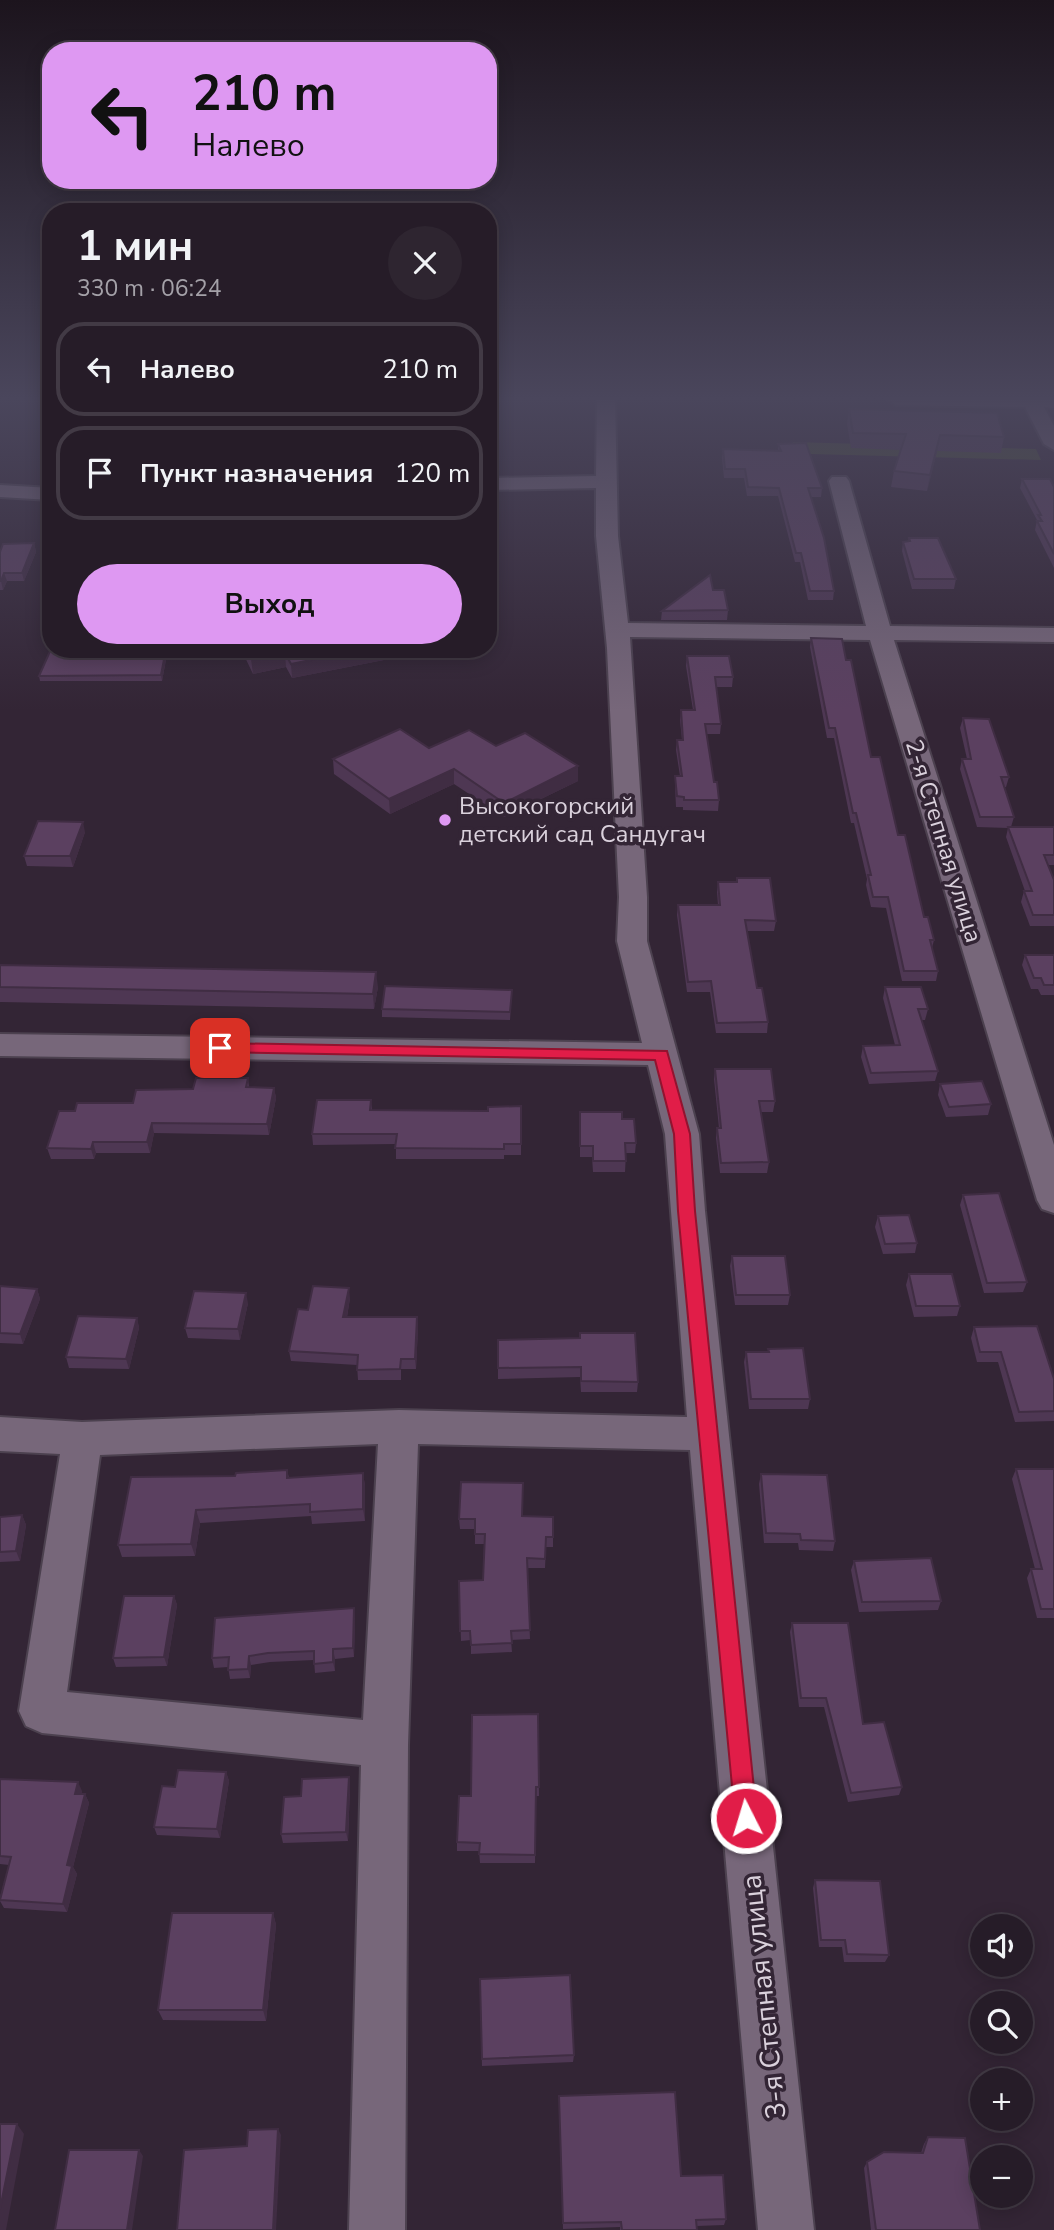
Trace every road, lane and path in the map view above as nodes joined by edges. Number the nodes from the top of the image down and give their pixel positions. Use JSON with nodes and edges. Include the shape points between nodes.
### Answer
{"nodes":[{"id":1,"x":608,"y":503,"type":"edge"},
{"id":2,"x":845,"y":503,"type":"edge"},
{"id":3,"x":617,"y":630,"type":"junction"},
{"id":4,"x":880,"y":634,"type":"junction"},
{"id":5,"x":1054,"y":635,"type":"edge"},
{"id":6,"x":0,"y":1045,"type":"edge"},
{"id":7,"x":662,"y":1054,"type":"junction"},
{"id":8,"x":1054,"y":1200,"type":"edge"},
{"id":9,"x":399,"y":1427,"type":"junction"},
{"id":10,"x":0,"y":1434,"type":"edge"},
{"id":11,"x":709,"y":1434,"type":"junction"},
{"id":12,"x":82,"y":1439,"type":"junction"},
{"id":13,"x":385,"y":1745,"type":"junction"},
{"id":14,"x":377,"y":2230,"type":"edge"},
{"id":15,"x":786,"y":2230,"type":"edge"}],
"edges":[{"from":1,"to":3,"type":"street","name":"3-я Степная улица"},
{"from":2,"to":4,"type":"street","name":"2-я Степная улица"},
{"from":3,"to":4,"type":"street"},
{"from":3,"to":7,"type":"street","name":"3-я Степная улица","via":[[632,941]]},
{"from":4,"to":5,"type":"street"},
{"from":4,"to":8,"type":"street","name":"2-я Степная улица"},
{"from":6,"to":7,"type":"street"},
{"from":7,"to":11,"type":"street","name":"3-я Степная улица","via":[[682,1134]]},
{"from":9,"to":11,"type":"street"},
{"from":9,"to":12,"type":"street"},
{"from":9,"to":13,"type":"street"},
{"from":10,"to":12,"type":"street"},
{"from":11,"to":15,"type":"street","name":"3-я Степная улица"},
{"from":12,"to":13,"type":"street","via":[[42,1711]]},
{"from":13,"to":14,"type":"street"}]}
